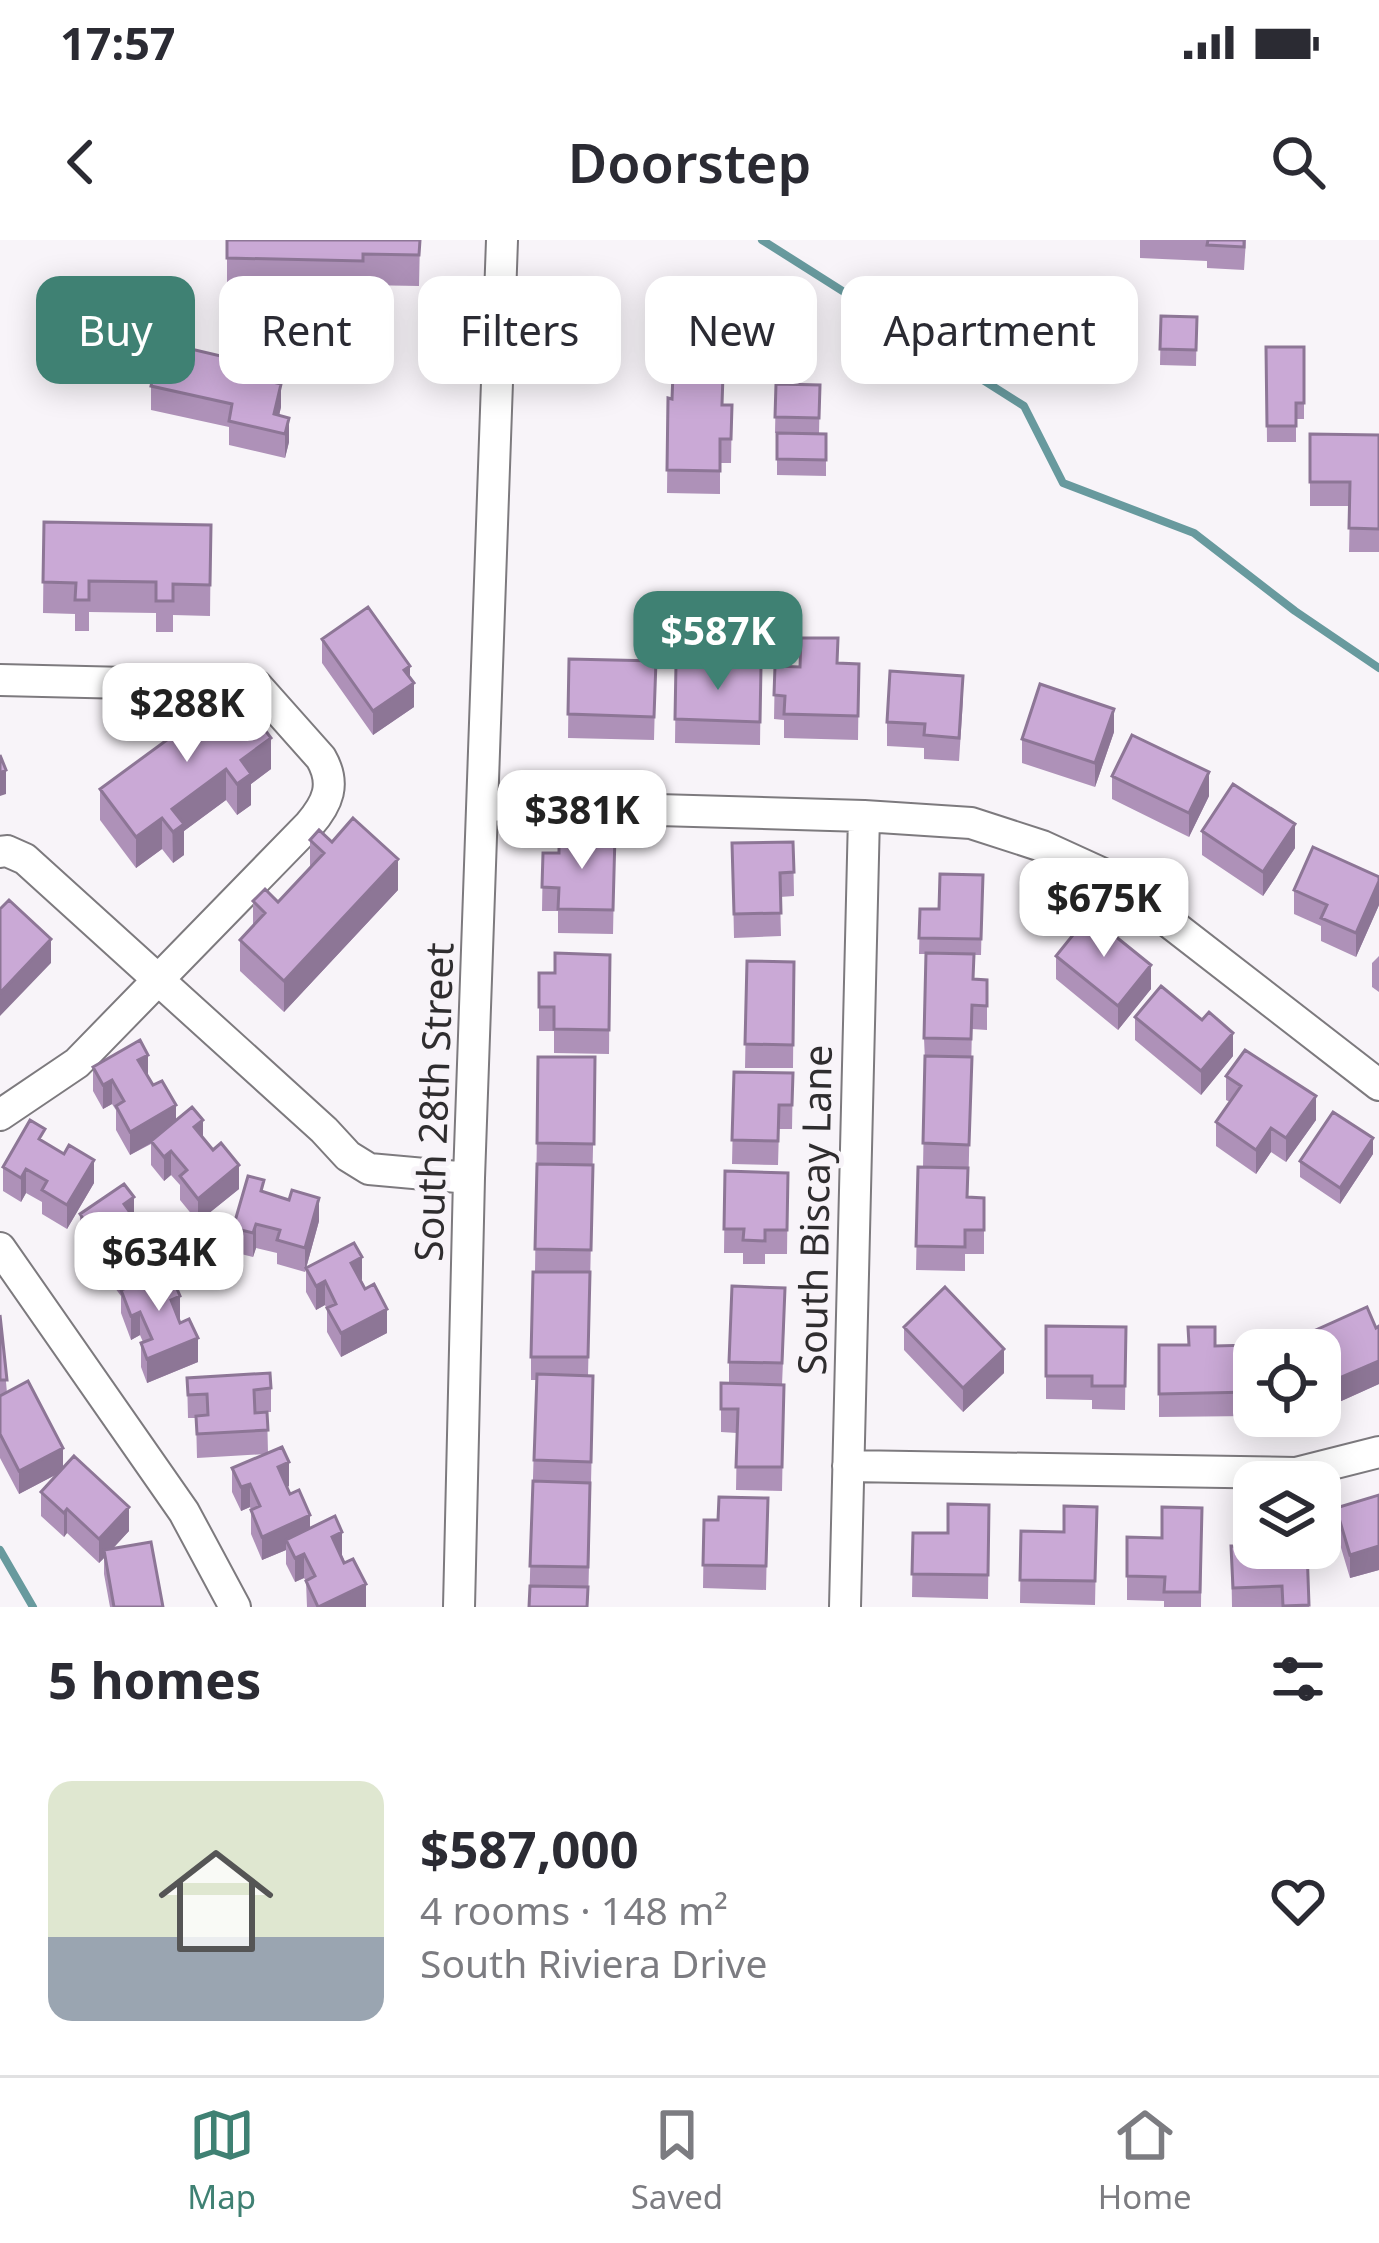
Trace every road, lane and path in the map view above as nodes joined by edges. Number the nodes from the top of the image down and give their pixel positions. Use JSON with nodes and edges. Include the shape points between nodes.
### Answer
{"nodes":[{"id":1,"x":502,"y":240,"type":"edge"},
{"id":2,"x":0,"y":680,"type":"edge"},
{"id":3,"x":483,"y":805,"type":"junction"},
{"id":4,"x":863,"y":816,"type":"junction"},
{"id":5,"x":0,"y":852,"type":"edge"},
{"id":6,"x":159,"y":981,"type":"junction"},
{"id":7,"x":1379,"y":1085,"type":"edge"},
{"id":8,"x":0,"y":1115,"type":"edge"},
{"id":9,"x":469,"y":1178,"type":"junction"},
{"id":10,"x":0,"y":1248,"type":"edge"},
{"id":11,"x":1379,"y":1452,"type":"edge"},
{"id":12,"x":848,"y":1466,"type":"junction"},
{"id":13,"x":235,"y":1607,"type":"edge"},
{"id":14,"x":459,"y":1607,"type":"edge"},
{"id":15,"x":844,"y":1607,"type":"edge"}],
"edges":[{"from":1,"to":3,"type":"street","name":"South 28th Street"},
{"from":2,"to":6,"type":"street","via":[[257,686],[326,767],[325,807]]},
{"from":3,"to":4,"type":"street"},
{"from":3,"to":9,"type":"street","name":"South 28th Street"},
{"from":4,"to":7,"type":"street","via":[[971,823],[1112,878]]},
{"from":4,"to":12,"type":"street","name":"South Biscay Lane"},
{"from":5,"to":6,"type":"street","via":[[25,859]]},
{"from":6,"to":8,"type":"street","via":[[77,1063]]},
{"from":6,"to":9,"type":"street","via":[[348,1156],[369,1168]]},
{"from":9,"to":14,"type":"street","name":"South 28th Street"},
{"from":10,"to":13,"type":"street","via":[[184,1512]]},
{"from":11,"to":12,"type":"street","via":[[1295,1473]]},
{"from":12,"to":15,"type":"street","name":"South Biscay Lane"}]}
